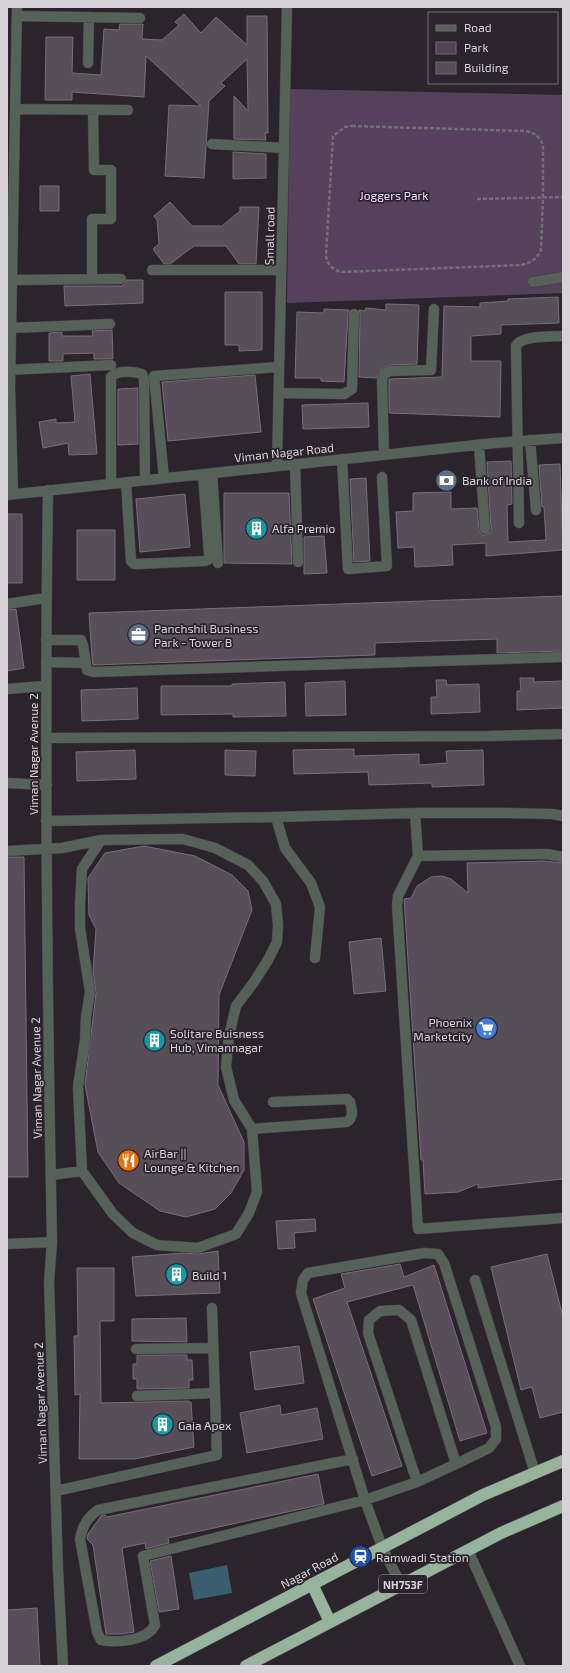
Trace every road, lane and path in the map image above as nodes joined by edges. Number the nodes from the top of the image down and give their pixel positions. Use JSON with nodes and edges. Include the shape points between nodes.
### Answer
{"nodes":[{"id":1,"x":287,"y":7,"type":"edge"},
{"id":2,"x":17,"y":12,"type":"edge"},
{"id":3,"x":89,"y":18,"type":"junction"},
{"id":4,"x":140,"y":18,"type":"dead end"},
{"id":5,"x":88,"y":63,"type":"dead end"},
{"id":6,"x":11,"y":70,"type":"edge"},
{"id":7,"x":15,"y":109,"type":"junction"},
{"id":8,"x":94,"y":110,"type":"junction"},
{"id":9,"x":128,"y":110,"type":"dead end"},
{"id":10,"x":212,"y":144,"type":"dead end"},
{"id":11,"x":11,"y":147,"type":"edge"},
{"id":12,"x":284,"y":148,"type":"junction"},
{"id":13,"x":563,"y":197,"type":"edge"},
{"id":14,"x":543,"y":198,"type":"junction"},
{"id":15,"x":478,"y":199,"type":"dead end"},
{"id":16,"x":10,"y":216,"type":"edge"},
{"id":17,"x":152,"y":270,"type":"dead end"},
{"id":18,"x":282,"y":270,"type":"junction"},
{"id":19,"x":563,"y":277,"type":"edge"},
{"id":20,"x":121,"y":279,"type":"dead end"},
{"id":21,"x":12,"y":280,"type":"junction"},
{"id":22,"x":92,"y":280,"type":"junction"},
{"id":23,"x":534,"y":282,"type":"dead end"},
{"id":24,"x":10,"y":296,"type":"edge"},
{"id":25,"x":434,"y":308,"type":"dead end"},
{"id":26,"x":354,"y":314,"type":"dead end"},
{"id":27,"x":110,"y":324,"type":"dead end"},
{"id":28,"x":12,"y":328,"type":"junction"},
{"id":29,"x":563,"y":336,"type":"edge"},
{"id":30,"x":111,"y":365,"type":"dead end"},
{"id":31,"x":280,"y":367,"type":"junction"},
{"id":32,"x":9,"y":369,"type":"edge"},
{"id":33,"x":279,"y":393,"type":"junction"},
{"id":34,"x":9,"y":394,"type":"edge"},
{"id":35,"x":563,"y":438,"type":"edge"},
{"id":36,"x":530,"y":440,"type":"junction"},
{"id":37,"x":517,"y":442,"type":"junction"},
{"id":38,"x":479,"y":445,"type":"junction"},
{"id":39,"x":384,"y":455,"type":"junction"},
{"id":40,"x":342,"y":459,"type":"junction"},
{"id":41,"x":295,"y":464,"type":"junction"},
{"id":42,"x":277,"y":466,"type":"junction"},
{"id":43,"x":207,"y":473,"type":"junction"},
{"id":44,"x":382,"y":477,"type":"dead end"},
{"id":45,"x":164,"y":478,"type":"junction"},
{"id":46,"x":145,"y":480,"type":"junction"},
{"id":47,"x":126,"y":482,"type":"junction"},
{"id":48,"x":111,"y":484,"type":"junction"},
{"id":49,"x":48,"y":490,"type":"junction"},
{"id":50,"x":10,"y":495,"type":"edge"},
{"id":51,"x":536,"y":510,"type":"dead end"},
{"id":52,"x":519,"y":523,"type":"dead end"},
{"id":53,"x":485,"y":529,"type":"dead end"},
{"id":54,"x":298,"y":562,"type":"dead end"},
{"id":55,"x":218,"y":563,"type":"dead end"},
{"id":56,"x":46,"y":598,"type":"junction"},
{"id":57,"x":7,"y":604,"type":"edge"},
{"id":58,"x":46,"y":640,"type":"junction"},
{"id":59,"x":563,"y":657,"type":"edge"},
{"id":60,"x":46,"y":662,"type":"junction"},
{"id":61,"x":84,"y":663,"type":"junction"},
{"id":62,"x":45,"y":686,"type":"junction"},
{"id":63,"x":7,"y":689,"type":"edge"},
{"id":64,"x":563,"y":734,"type":"edge"},
{"id":65,"x":46,"y":738,"type":"junction"},
{"id":66,"x":7,"y":782,"type":"edge"},
{"id":67,"x":46,"y":785,"type":"junction"},
{"id":68,"x":415,"y":813,"type":"junction"},
{"id":69,"x":563,"y":816,"type":"edge"},
{"id":70,"x":276,"y":817,"type":"junction"},
{"id":71,"x":46,"y":821,"type":"junction"},
{"id":72,"x":101,"y":840,"type":"junction"},
{"id":73,"x":47,"y":849,"type":"junction"},
{"id":74,"x":7,"y":851,"type":"edge"},
{"id":75,"x":418,"y":856,"type":"junction"},
{"id":76,"x":563,"y":857,"type":"edge"},
{"id":77,"x":314,"y":958,"type":"dead end"},
{"id":78,"x":273,"y":1102,"type":"dead end"},
{"id":79,"x":252,"y":1128,"type":"junction"},
{"id":80,"x":82,"y":1171,"type":"junction"},
{"id":81,"x":51,"y":1176,"type":"junction"},
{"id":82,"x":563,"y":1218,"type":"edge"},
{"id":83,"x":52,"y":1242,"type":"junction"},
{"id":84,"x":7,"y":1244,"type":"edge"},
{"id":85,"x":475,"y":1280,"type":"dead end"},
{"id":86,"x":212,"y":1308,"type":"dead end"},
{"id":87,"x":214,"y":1348,"type":"junction"},
{"id":88,"x":136,"y":1349,"type":"dead end"},
{"id":89,"x":215,"y":1393,"type":"junction"},
{"id":90,"x":137,"y":1396,"type":"dead end"},
{"id":91,"x":353,"y":1459,"type":"junction"},
{"id":92,"x":563,"y":1461,"type":"edge"},
{"id":93,"x":456,"y":1464,"type":"junction"},
{"id":94,"x":535,"y":1473,"type":"junction"},
{"id":95,"x":417,"y":1482,"type":"junction"},
{"id":96,"x":56,"y":1491,"type":"junction"},
{"id":97,"x":365,"y":1500,"type":"junction"},
{"id":98,"x":563,"y":1506,"type":"edge"},
{"id":99,"x":382,"y":1547,"type":"junction"},
{"id":100,"x":468,"y":1550,"type":"junction"},
{"id":101,"x":312,"y":1584,"type":"junction"},
{"id":102,"x":401,"y":1585,"type":"junction"},
{"id":103,"x":330,"y":1622,"type":"junction"},
{"id":104,"x":63,"y":1666,"type":"edge"},
{"id":105,"x":156,"y":1666,"type":"edge"},
{"id":106,"x":246,"y":1666,"type":"edge"},
{"id":107,"x":520,"y":1666,"type":"edge"}],
"edges":[{"from":1,"to":12,"type":"street","name":"Small road"},
{"from":2,"to":3,"type":"street"},
{"from":2,"to":6,"type":"street"},
{"from":3,"to":4,"type":"street"},
{"from":3,"to":5,"type":"street"},
{"from":6,"to":7,"type":"street"},
{"from":7,"to":8,"type":"street"},
{"from":7,"to":11,"type":"street"},
{"from":8,"to":9,"type":"street"},
{"from":8,"to":22,"type":"street","via":[[94,170],[111,170],[111,219],[92,219]]},
{"from":10,"to":12,"type":"street"},
{"from":11,"to":16,"type":"street"},
{"from":12,"to":18,"type":"street","name":"Small road"},
{"from":13,"to":14,"type":"path"},
{"from":14,"to":14,"type":"path","via":[[543,145],[539,137],[526,130],[345,127],[333,136],[327,263],[341,272],[528,264],[539,256],[541,250]]},
{"from":14,"to":15,"type":"path"},
{"from":16,"to":21,"type":"street"},
{"from":17,"to":18,"type":"street"},
{"from":18,"to":31,"type":"street","name":"Small road"},
{"from":19,"to":23,"type":"street"},
{"from":20,"to":22,"type":"street"},
{"from":21,"to":22,"type":"street"},
{"from":21,"to":24,"type":"street"},
{"from":24,"to":28,"type":"street"},
{"from":25,"to":39,"type":"street","via":[[431,370],[390,371],[384,374],[382,379]]},
{"from":26,"to":33,"type":"street","via":[[352,389],[344,394]]},
{"from":27,"to":28,"type":"street"},
{"from":28,"to":32,"type":"street"},
{"from":29,"to":37,"type":"street","via":[[527,339],[518,342],[516,346]]},
{"from":30,"to":32,"type":"street"},
{"from":31,"to":33,"type":"street","name":"Small road"},
{"from":31,"to":45,"type":"street","via":[[154,376]]},
{"from":32,"to":34,"type":"street"},
{"from":33,"to":42,"type":"street","name":"Small road"},
{"from":34,"to":50,"type":"street"},
{"from":35,"to":36,"type":"street","name":"Viman Nagar Road"},
{"from":36,"to":37,"type":"street","name":"Viman Nagar Road"},
{"from":36,"to":51,"type":"street"},
{"from":37,"to":38,"type":"street","name":"Viman Nagar Road"},
{"from":37,"to":52,"type":"street"},
{"from":38,"to":39,"type":"street","name":"Viman Nagar Road"},
{"from":38,"to":53,"type":"street"},
{"from":39,"to":40,"type":"street","name":"Viman Nagar Road"},
{"from":40,"to":41,"type":"street","name":"Viman Nagar Road"},
{"from":40,"to":44,"type":"street","via":[[348,569],[387,566]]},
{"from":41,"to":42,"type":"street","name":"Viman Nagar Road"},
{"from":41,"to":54,"type":"street"},
{"from":42,"to":43,"type":"street","name":"Viman Nagar Road"},
{"from":43,"to":45,"type":"street","name":"Viman Nagar Road"},
{"from":43,"to":47,"type":"street","via":[[209,558],[206,561],[134,564],[131,561]]},
{"from":43,"to":55,"type":"street"},
{"from":45,"to":46,"type":"street","name":"Viman Nagar Road"},
{"from":46,"to":47,"type":"street","name":"Viman Nagar Road"},
{"from":46,"to":48,"type":"street","via":[[144,379],[142,374],[119,372],[111,377]]},
{"from":47,"to":48,"type":"street","name":"Viman Nagar Road"},
{"from":48,"to":49,"type":"street","name":"Viman Nagar Road"},
{"from":49,"to":50,"type":"street","name":"Viman Nagar Road"},
{"from":49,"to":56,"type":"street","name":"Viman Nagar Avenue 2"},
{"from":56,"to":57,"type":"street"},
{"from":56,"to":58,"type":"street","name":"Viman Nagar Avenue 2"},
{"from":58,"to":60,"type":"street","name":"Viman Nagar Avenue 2"},
{"from":58,"to":61,"type":"street","via":[[81,640]]},
{"from":59,"to":61,"type":"street","via":[[94,672],[86,670]]},
{"from":60,"to":61,"type":"street"},
{"from":60,"to":62,"type":"street","name":"Viman Nagar Avenue 2"},
{"from":62,"to":63,"type":"street"},
{"from":62,"to":65,"type":"street","name":"Viman Nagar Avenue 2"},
{"from":64,"to":65,"type":"street"},
{"from":65,"to":67,"type":"street","name":"Viman Nagar Avenue 2"},
{"from":66,"to":67,"type":"street"},
{"from":67,"to":71,"type":"street","name":"Viman Nagar Avenue 2"},
{"from":68,"to":69,"type":"street"},
{"from":68,"to":70,"type":"street"},
{"from":68,"to":75,"type":"street"},
{"from":70,"to":71,"type":"street"},
{"from":70,"to":77,"type":"street","via":[[285,848],[311,883],[320,907]]},
{"from":71,"to":73,"type":"street","name":"Viman Nagar Avenue 2"},
{"from":72,"to":73,"type":"street"},
{"from":72,"to":79,"type":"street","via":[[183,839],[215,848],[248,865],[262,881],[276,904],[277,942],[254,982],[236,1006],[229,1036],[226,1067],[234,1100]]},
{"from":72,"to":80,"type":"street","via":[[82,869],[80,903],[80,928],[90,992],[78,1087]]},
{"from":73,"to":74,"type":"street"},
{"from":73,"to":81,"type":"street","name":"Viman Nagar Avenue 2"},
{"from":75,"to":76,"type":"street","via":[[546,854]]},
{"from":75,"to":82,"type":"street","via":[[398,896],[397,906],[418,1229]]},
{"from":78,"to":79,"type":"street","via":[[347,1099],[352,1114],[347,1122]]},
{"from":79,"to":80,"type":"street","via":[[257,1192],[249,1213],[236,1234],[198,1248],[157,1245],[133,1234],[113,1214]]},
{"from":80,"to":81,"type":"street"},
{"from":81,"to":83,"type":"street","name":"Viman Nagar Avenue 2"},
{"from":83,"to":84,"type":"street"},
{"from":83,"to":96,"type":"street","name":"Viman Nagar Avenue 2","via":[[49,1282]]},
{"from":85,"to":94,"type":"street"},
{"from":86,"to":87,"type":"street"},
{"from":87,"to":88,"type":"street"},
{"from":87,"to":89,"type":"street"},
{"from":89,"to":90,"type":"street"},
{"from":89,"to":96,"type":"street","via":[[217,1455]]},
{"from":91,"to":93,"type":"street","via":[[301,1293],[303,1280],[308,1273],[424,1253],[438,1254],[444,1264],[496,1427],[496,1439],[489,1448]]},
{"from":91,"to":97,"type":"street"},
{"from":91,"to":97,"type":"street","via":[[98,1510],[85,1522],[80,1538],[97,1632],[102,1640],[113,1642],[144,1636],[152,1631],[155,1625],[143,1556]]},
{"from":92,"to":94,"type":"highway","name":"Nagar Road"},
{"from":93,"to":95,"type":"street"},
{"from":93,"to":95,"type":"street","via":[[411,1320],[400,1310],[380,1311],[369,1320],[368,1333]]},
{"from":94,"to":99,"type":"highway","name":"Nagar Road","via":[[483,1495]]},
{"from":95,"to":97,"type":"street"},
{"from":96,"to":104,"type":"street","name":"Viman Nagar Avenue 2"},
{"from":97,"to":99,"type":"street"},
{"from":98,"to":100,"type":"highway","number":"NH753F"},
{"from":99,"to":101,"type":"highway","name":"Nagar Road"},
{"from":99,"to":102,"type":"street"},
{"from":100,"to":102,"type":"highway","number":"NH753F"},
{"from":100,"to":107,"type":"street"},
{"from":101,"to":103,"type":"highway"},
{"from":101,"to":105,"type":"highway","name":"Nagar Road"},
{"from":102,"to":103,"type":"highway","number":"NH753F"},
{"from":103,"to":106,"type":"highway","number":"NH753F"}]}
